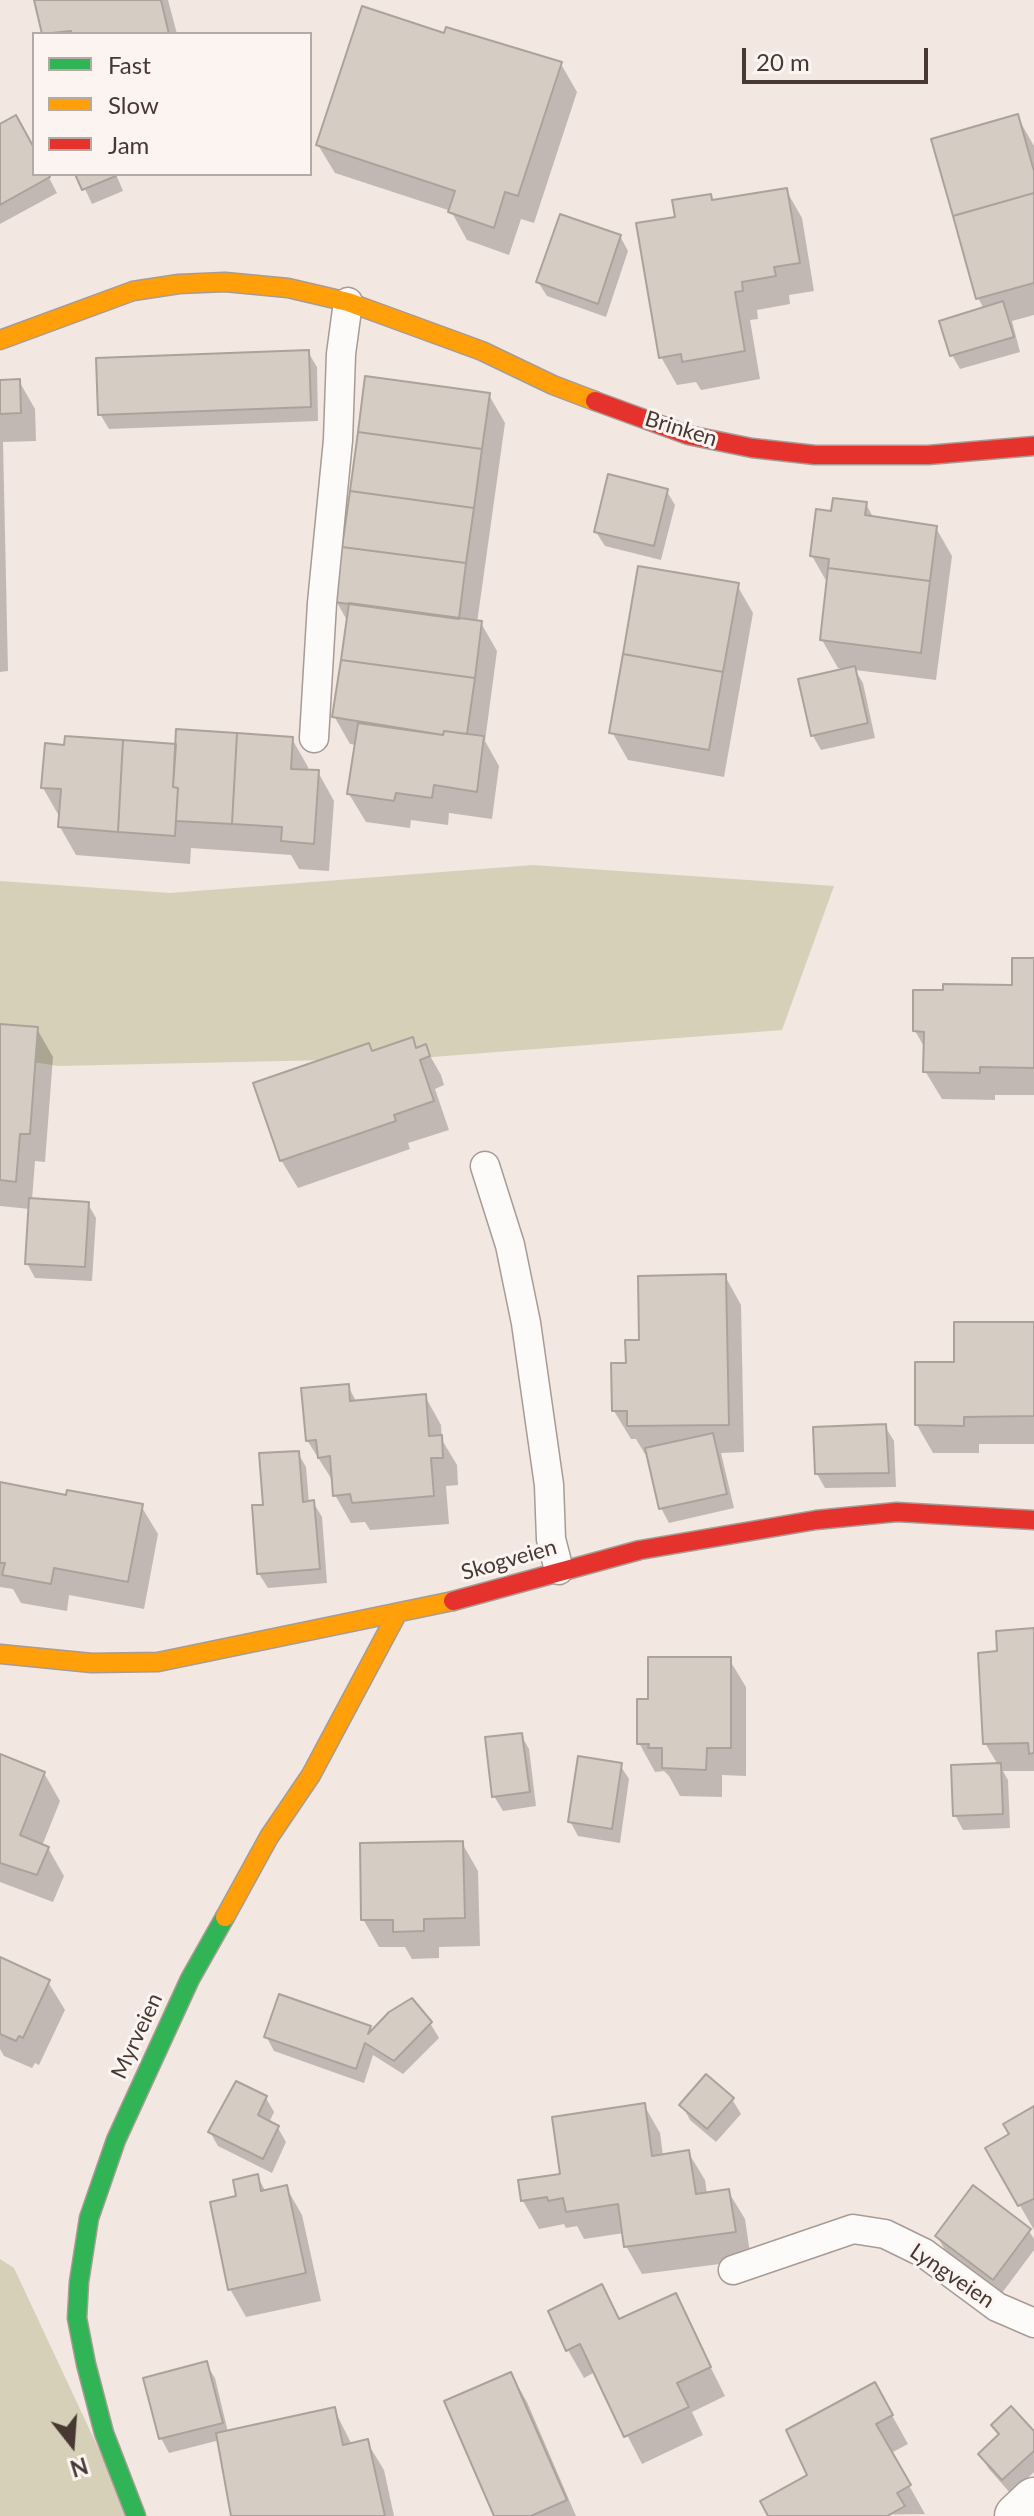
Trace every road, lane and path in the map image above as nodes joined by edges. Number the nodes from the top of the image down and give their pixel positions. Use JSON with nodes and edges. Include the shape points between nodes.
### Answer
{"nodes":[{"id":1,"x":348,"y":302,"type":"junction"},
{"id":2,"x":0,"y":340,"type":"edge"},
{"id":3,"x":1034,"y":446,"type":"edge"},
{"id":4,"x":314,"y":738,"type":"dead end"},
{"id":5,"x":485,"y":1166,"type":"dead end"},
{"id":6,"x":1034,"y":1520,"type":"edge"},
{"id":7,"x":559,"y":1570,"type":"junction"},
{"id":8,"x":397,"y":1614,"type":"junction"},
{"id":9,"x":0,"y":1654,"type":"edge"},
{"id":10,"x":733,"y":2270,"type":"dead end"},
{"id":11,"x":1034,"y":2323,"type":"edge"},
{"id":12,"x":1034,"y":2500,"type":"edge"},
{"id":13,"x":136,"y":2516,"type":"edge"},
{"id":14,"x":1017,"y":2516,"type":"edge"}],
"edges":[{"from":1,"to":2,"type":"street","name":"Brinken","via":[[288,288],[179,284],[133,291]]},
{"from":1,"to":3,"type":"street","name":"Brinken","via":[[688,435],[815,455],[928,455]]},
{"from":1,"to":4,"type":"lane"},
{"from":5,"to":7,"type":"lane","via":[[510,1245],[526,1323]]},
{"from":6,"to":7,"type":"street","name":"Skogveien","via":[[897,1512],[816,1520],[640,1550]]},
{"from":7,"to":8,"type":"street","name":"Skogveien"},
{"from":8,"to":9,"type":"street","name":"Skogveien","via":[[158,1662],[92,1663]]},
{"from":8,"to":13,"type":"street","name":"Myrveien","via":[[311,1775],[269,1837],[190,1979],[116,2140],[89,2218],[77,2318],[104,2433]]},
{"from":10,"to":11,"type":"lane","name":"Lyngveien","via":[[853,2229],[885,2234],[924,2253],[997,2307]]},
{"from":12,"to":14,"type":"street"}]}
